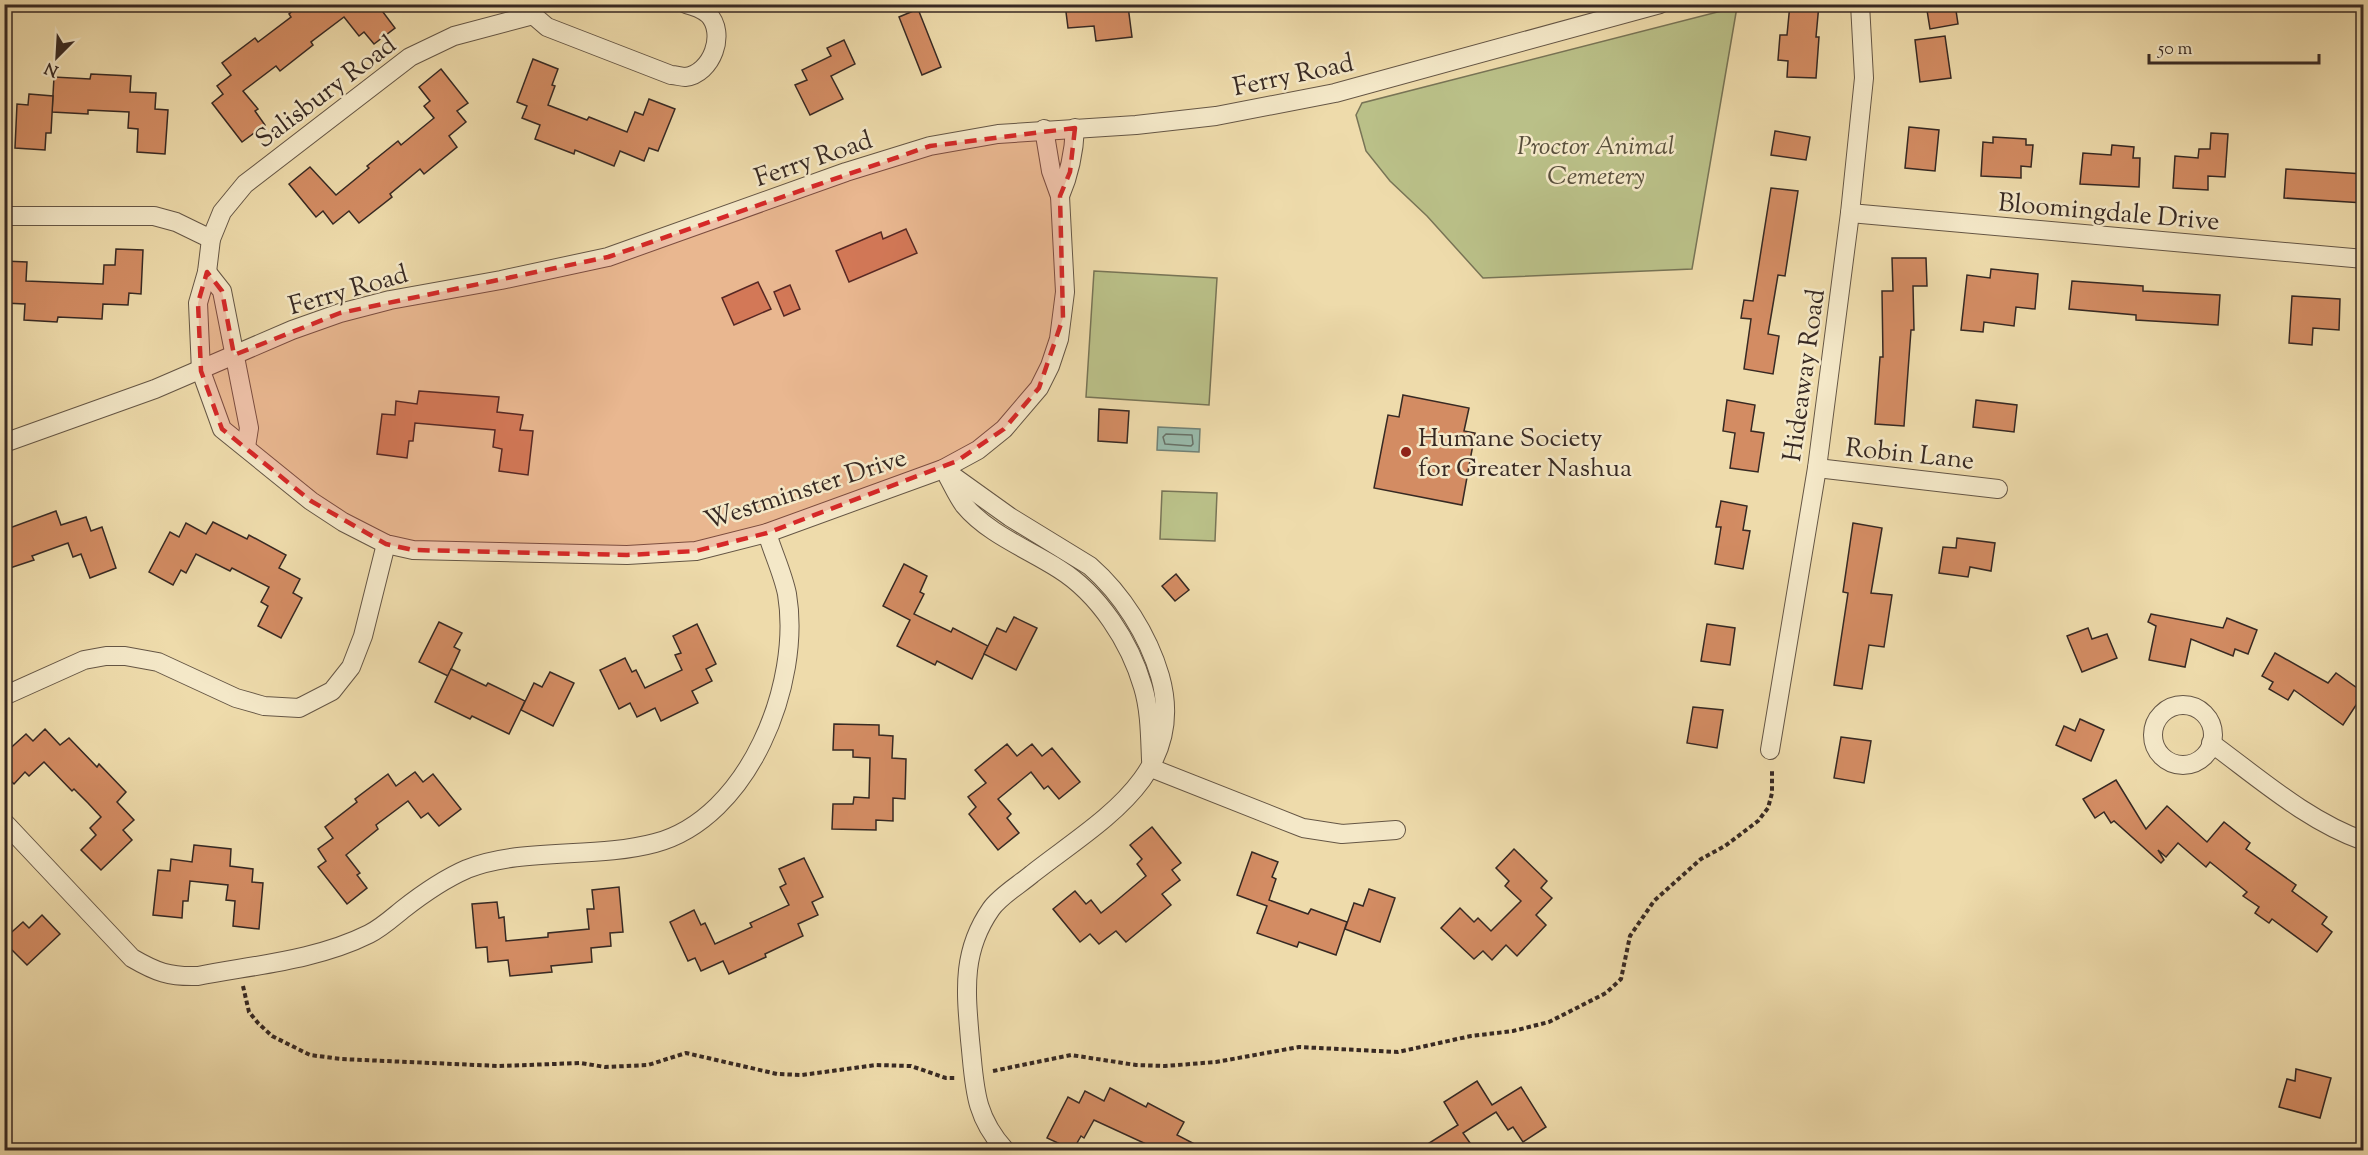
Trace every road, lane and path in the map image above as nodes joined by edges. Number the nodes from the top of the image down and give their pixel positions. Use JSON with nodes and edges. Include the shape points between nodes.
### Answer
{"nodes":[{"id":1,"x":686,"y":4,"type":"edge"},
{"id":2,"x":1660,"y":4,"type":"edge"},
{"id":3,"x":1860,"y":4,"type":"edge"},
{"id":4,"x":533,"y":10,"type":"edge"},
{"id":5,"x":1075,"y":128,"type":"junction"},
{"id":6,"x":1044,"y":129,"type":"junction"},
{"id":7,"x":1060,"y":196,"type":"junction"},
{"id":8,"x":1850,"y":213,"type":"junction"},
{"id":9,"x":4,"y":216,"type":"edge"},
{"id":10,"x":212,"y":239,"type":"junction"},
{"id":11,"x":2364,"y":259,"type":"edge"},
{"id":12,"x":207,"y":272,"type":"junction"},
{"id":13,"x":234,"y":355,"type":"junction"},
{"id":14,"x":201,"y":371,"type":"junction"},
{"id":15,"x":4,"y":442,"type":"edge"},
{"id":16,"x":246,"y":447,"type":"junction"},
{"id":17,"x":1817,"y":468,"type":"junction"},
{"id":18,"x":943,"y":469,"type":"junction"},
{"id":19,"x":1998,"y":489,"type":"dead end"},
{"id":20,"x":767,"y":534,"type":"junction"},
{"id":21,"x":386,"y":544,"type":"junction"},
{"id":22,"x":4,"y":696,"type":"edge"},
{"id":23,"x":2211,"y":744,"type":"dead end"},
{"id":24,"x":1770,"y":750,"type":"joint"},
{"id":25,"x":1151,"y":768,"type":"junction"},
{"id":26,"x":4,"y":822,"type":"edge"},
{"id":27,"x":1396,"y":830,"type":"dead end"},
{"id":28,"x":2364,"y":841,"type":"edge"},
{"id":29,"x":240,"y":968,"type":"junction"},
{"id":30,"x":974,"y":1076,"type":"junction"},
{"id":31,"x":1005,"y":1150,"type":"edge"}],
"edges":[{"from":1,"to":4,"type":"street","name":"Salisbury Road","via":[[707,13],[716,31],[716,44],[706,64],[697,73],[684,77],[547,27]]},
{"from":2,"to":5,"type":"street","name":"Ferry Road","via":[[1335,93],[1216,116]]},
{"from":3,"to":8,"type":"street","name":"Hideaway Road","via":[[1864,78]]},
{"from":4,"to":10,"type":"street","name":"Salisbury Road","via":[[454,36],[410,57],[245,184],[222,212]]},
{"from":5,"to":6,"type":"street","name":"Ferry Road"},
{"from":5,"to":7,"type":"street","name":"Westminster Drive","via":[[1070,172]]},
{"from":6,"to":7,"type":"street","name":"Westminster Drive"},
{"from":6,"to":13,"type":"street","name":"Ferry Road","via":[[930,146],[608,257],[340,313]]},
{"from":7,"to":18,"type":"street","name":"Westminster Drive","via":[[1064,318],[1050,366],[1039,388],[1005,429],[978,450]]},
{"from":8,"to":11,"type":"street","name":"Bloomingdale Drive"},
{"from":8,"to":17,"type":"street","name":"Hideaway Road"},
{"from":9,"to":10,"type":"street","via":[[153,216]]},
{"from":10,"to":12,"type":"street","name":"Salisbury Road"},
{"from":12,"to":13,"type":"street","via":[[222,291]]},
{"from":12,"to":14,"type":"street","name":"Salisbury Road","via":[[198,303]]},
{"from":13,"to":14,"type":"street","name":"Ferry Road"},
{"from":13,"to":16,"type":"street","via":[[249,428]]},
{"from":14,"to":15,"type":"street","name":"Ferry Road"},
{"from":14,"to":16,"type":"street","name":"Westminster Drive","via":[[222,429]]},
{"from":16,"to":21,"type":"street","name":"Westminster Drive","via":[[311,501]]},
{"from":17,"to":19,"type":"street","name":"Robin Lane"},
{"from":17,"to":24,"type":"street","name":"Hideaway Road"},
{"from":18,"to":20,"type":"street","name":"Westminster Drive"},
{"from":18,"to":25,"type":"street","via":[[1010,517],[1090,566],[1124,604],[1151,652],[1164,694],[1163,737]]},
{"from":20,"to":21,"type":"street","name":"Westminster Drive","via":[[696,550],[627,555],[414,550]]},
{"from":20,"to":29,"type":"street","via":[[787,593],[788,653],[784,675],[757,751],[742,777],[712,811],[690,828],[657,843],[616,851],[510,859],[467,869],[350,943]]},
{"from":21,"to":22,"type":"street","via":[[363,636],[351,667],[332,692],[298,708],[264,706],[236,698],[158,662],[124,656],[84,660]]},
{"from":23,"to":28,"type":"street","via":[[2301,808]]},
{"from":24,"to":30,"type":"path","via":[[1773,778],[1768,808],[1654,901],[1630,936],[1621,978],[1614,986],[1549,1022],[1398,1052],[1299,1047],[1216,1062],[1165,1066],[1071,1055]]},
{"from":25,"to":27,"type":"street","via":[[1303,828],[1342,834]]},
{"from":25,"to":30,"type":"street","via":[[1124,802],[991,908],[970,949],[966,974]]},
{"from":26,"to":29,"type":"street","via":[[132,958],[155,971],[177,977]]},
{"from":29,"to":30,"type":"path","via":[[249,1012],[272,1036],[310,1055],[498,1066],[581,1063],[605,1067],[648,1065],[686,1053],[777,1074],[802,1075],[876,1065],[911,1066],[946,1078]]},
{"from":30,"to":31,"type":"street","via":[[980,1112],[990,1134]]}]}
